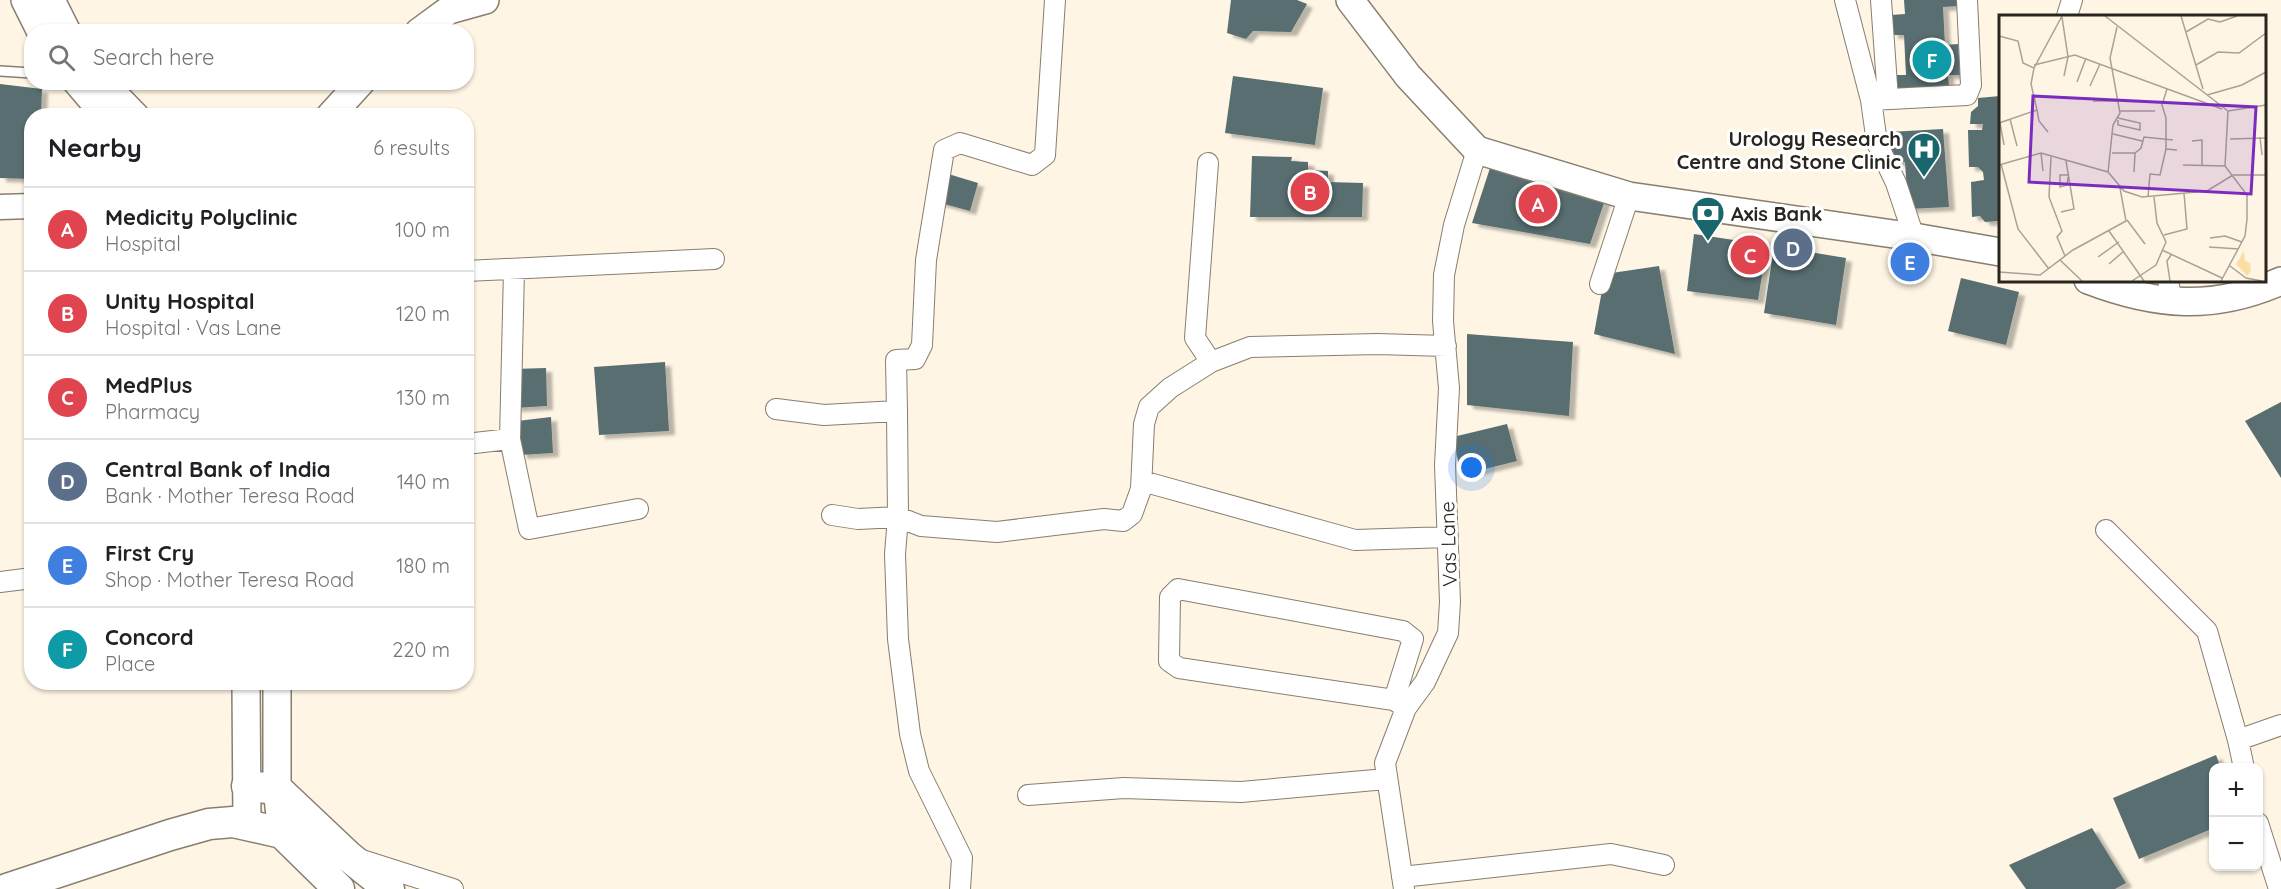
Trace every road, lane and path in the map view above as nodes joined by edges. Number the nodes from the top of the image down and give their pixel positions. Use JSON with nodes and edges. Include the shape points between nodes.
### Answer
{"nodes":[{"id":1,"x":25,"y":0,"type":"edge"},
{"id":2,"x":51,"y":0,"type":"edge"},
{"id":3,"x":485,"y":0,"type":"edge"},
{"id":4,"x":1055,"y":0,"type":"edge"},
{"id":5,"x":1350,"y":0,"type":"edge"},
{"id":6,"x":1845,"y":0,"type":"edge"},
{"id":7,"x":1881,"y":0,"type":"edge"},
{"id":8,"x":1967,"y":0,"type":"edge"},
{"id":9,"x":2072,"y":0,"type":"edge"},
{"id":10,"x":2067,"y":15,"type":"edge"},
{"id":11,"x":37,"y":24,"type":"edge"},
{"id":12,"x":63,"y":24,"type":"edge"},
{"id":13,"x":430,"y":24,"type":"edge"},
{"id":14,"x":0,"y":71,"type":"edge"},
{"id":15,"x":24,"y":72,"type":"edge"},
{"id":16,"x":84,"y":90,"type":"edge"},
{"id":17,"x":110,"y":90,"type":"edge"},
{"id":18,"x":354,"y":90,"type":"edge"},
{"id":19,"x":1880,"y":99,"type":"junction"},
{"id":20,"x":99,"y":108,"type":"edge"},
{"id":21,"x":127,"y":108,"type":"edge"},
{"id":22,"x":337,"y":108,"type":"edge"},
{"id":23,"x":1477,"y":150,"type":"junction"},
{"id":24,"x":1208,"y":163,"type":"dead end"},
{"id":25,"x":1629,"y":196,"type":"junction"},
{"id":26,"x":24,"y":206,"type":"edge"},
{"id":27,"x":0,"y":207,"type":"edge"},
{"id":28,"x":1914,"y":237,"type":"junction"},
{"id":29,"x":1999,"y":252,"type":"edge"},
{"id":30,"x":714,"y":259,"type":"dead end"},
{"id":31,"x":514,"y":270,"type":"junction"},
{"id":32,"x":474,"y":271,"type":"edge"},
{"id":33,"x":2281,"y":281,"type":"edge"},
{"id":34,"x":2094,"y":282,"type":"edge"},
{"id":35,"x":1600,"y":284,"type":"dead end"},
{"id":36,"x":2170,"y":291,"type":"edge"},
{"id":37,"x":1446,"y":346,"type":"junction"},
{"id":38,"x":1211,"y":362,"type":"junction"},
{"id":39,"x":777,"y":409,"type":"dead end"},
{"id":40,"x":897,"y":411,"type":"junction"},
{"id":41,"x":510,"y":439,"type":"junction"},
{"id":42,"x":474,"y":443,"type":"edge"},
{"id":43,"x":1142,"y":482,"type":"junction"},
{"id":44,"x":638,"y":508,"type":"dead end"},
{"id":45,"x":832,"y":515,"type":"dead end"},
{"id":46,"x":898,"y":517,"type":"junction"},
{"id":47,"x":2106,"y":530,"type":"dead end"},
{"id":48,"x":1448,"y":537,"type":"junction"},
{"id":49,"x":24,"y":579,"type":"edge"},
{"id":50,"x":0,"y":582,"type":"edge"},
{"id":51,"x":246,"y":690,"type":"edge"},
{"id":52,"x":277,"y":690,"type":"edge"},
{"id":53,"x":1400,"y":704,"type":"junction"},
{"id":54,"x":2281,"y":725,"type":"edge"},
{"id":55,"x":2238,"y":740,"type":"junction"},
{"id":56,"x":2243,"y":763,"type":"edge"},
{"id":57,"x":1386,"y":779,"type":"junction"},
{"id":58,"x":247,"y":786,"type":"junction"},
{"id":59,"x":277,"y":789,"type":"junction"},
{"id":60,"x":1028,"y":795,"type":"dead end"},
{"id":61,"x":247,"y":826,"type":"junction"},
{"id":62,"x":282,"y":834,"type":"junction"},
{"id":63,"x":2263,"y":836,"type":"edge"},
{"id":64,"x":348,"y":856,"type":"junction"},
{"id":65,"x":1664,"y":865,"type":"dead end"},
{"id":66,"x":1403,"y":883,"type":"edge"},
{"id":67,"x":7,"y":889,"type":"edge"},
{"id":68,"x":339,"y":889,"type":"edge"},
{"id":69,"x":390,"y":889,"type":"edge"},
{"id":70,"x":453,"y":889,"type":"edge"},
{"id":71,"x":960,"y":889,"type":"edge"},
{"id":72,"x":2279,"y":889,"type":"edge"}],
"edges":[{"from":1,"to":11,"type":"main road"},
{"from":2,"to":12,"type":"main road"},
{"from":3,"to":13,"type":"main road","via":[[448,10]]},
{"from":4,"to":40,"type":"street","via":[[1045,155],[1032,165],[960,143],[944,150],[926,260],[922,345],[915,359],[896,360]]},
{"from":5,"to":23,"type":"main road","via":[[1408,76]]},
{"from":6,"to":19,"type":"street"},
{"from":7,"to":19,"type":"street"},
{"from":8,"to":19,"type":"street","via":[[1970,91],[1960,97]]},
{"from":9,"to":10,"type":"street"},
{"from":14,"to":15,"type":"lane"},
{"from":16,"to":20,"type":"main road"},
{"from":17,"to":21,"type":"main road"},
{"from":18,"to":22,"type":"main road"},
{"from":19,"to":28,"type":"street","via":[[1877,143],[1896,183]]},
{"from":23,"to":25,"type":"main road"},
{"from":23,"to":37,"type":"street","name":"Vas Lane","via":[[1454,225],[1444,275]]},
{"from":24,"to":38,"type":"street","via":[[1195,338]]},
{"from":25,"to":28,"type":"main road"},
{"from":25,"to":35,"type":"street"},
{"from":26,"to":27,"type":"street"},
{"from":28,"to":29,"type":"main road"},
{"from":30,"to":31,"type":"street"},
{"from":31,"to":32,"type":"street"},
{"from":31,"to":41,"type":"street"},
{"from":33,"to":36,"type":"main road","via":[[2262,290],[2217,300]]},
{"from":34,"to":36,"type":"main road","via":[[2136,296]]},
{"from":37,"to":38,"type":"street","via":[[1250,347]]},
{"from":37,"to":48,"type":"street","name":"Vas Lane"},
{"from":38,"to":43,"type":"street","via":[[1149,406],[1143,424]]},
{"from":39,"to":40,"type":"street","via":[[824,415]]},
{"from":40,"to":46,"type":"street"},
{"from":41,"to":42,"type":"street"},
{"from":41,"to":44,"type":"street","via":[[529,529]]},
{"from":43,"to":46,"type":"street","via":[[1137,506],[1123,521],[1104,519],[997,532],[921,526]]},
{"from":43,"to":48,"type":"street","via":[[1355,540]]},
{"from":45,"to":46,"type":"street","via":[[858,519]]},
{"from":46,"to":71,"type":"street","via":[[898,639],[910,734],[919,771],[962,858]]},
{"from":47,"to":55,"type":"street","via":[[2207,630]]},
{"from":48,"to":53,"type":"street","name":"Vas Lane","via":[[1448,633],[1425,682]]},
{"from":49,"to":50,"type":"street"},
{"from":51,"to":58,"type":"main road"},
{"from":52,"to":59,"type":"main road"},
{"from":53,"to":53,"type":"street","via":[[1179,668],[1169,661],[1170,597],[1178,589],[1403,631],[1413,639]]},
{"from":53,"to":57,"type":"street","name":"Vas Lane","via":[[1385,763]]},
{"from":54,"to":55,"type":"street"},
{"from":55,"to":56,"type":"street"},
{"from":57,"to":60,"type":"street","via":[[1241,792],[1124,788]]},
{"from":57,"to":66,"type":"street","name":"Vas Lane"},
{"from":58,"to":59,"type":"main road"},
{"from":58,"to":61,"type":"main road"},
{"from":59,"to":62,"type":"main road"},
{"from":59,"to":64,"type":"main road"},
{"from":61,"to":62,"type":"main road"},
{"from":61,"to":67,"type":"main road","via":[[233,822],[209,824]]},
{"from":62,"to":68,"type":"main road"},
{"from":63,"to":72,"type":"street"},
{"from":64,"to":69,"type":"main road"},
{"from":64,"to":70,"type":"street"},
{"from":65,"to":66,"type":"street","via":[[1611,854]]}]}
